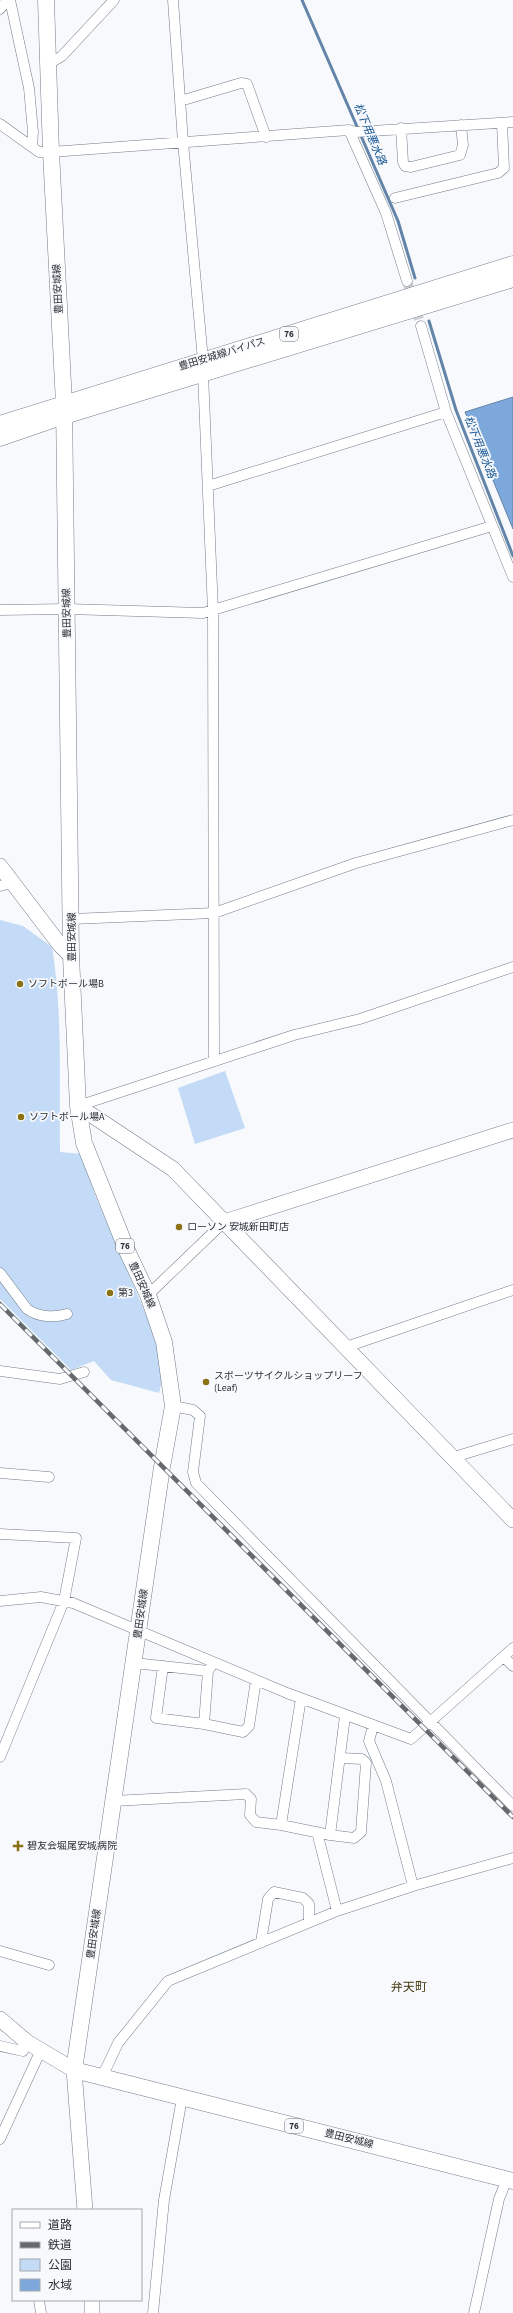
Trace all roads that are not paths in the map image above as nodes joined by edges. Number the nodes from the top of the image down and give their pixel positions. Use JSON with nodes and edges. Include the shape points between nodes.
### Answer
{"nodes":[{"id":1,"x":7,"y":0,"type":"edge"},
{"id":2,"x":10,"y":0,"type":"edge"},
{"id":3,"x":46,"y":0,"type":"edge"},
{"id":4,"x":114,"y":0,"type":"edge"},
{"id":5,"x":173,"y":0,"type":"edge"},
{"id":6,"x":0,"y":9,"type":"edge"},
{"id":7,"x":47,"y":65,"type":"junction"},
{"id":8,"x":187,"y":99,"type":"dead end"},
{"id":9,"x":502,"y":122,"type":"junction"},
{"id":10,"x":513,"y":122,"type":"edge"},
{"id":11,"x":0,"y":124,"type":"edge"},
{"id":12,"x":461,"y":125,"type":"junction"},
{"id":13,"x":401,"y":128,"type":"junction"},
{"id":14,"x":356,"y":131,"type":"junction"},
{"id":15,"x":266,"y":137,"type":"junction"},
{"id":16,"x":182,"y":142,"type":"junction"},
{"id":17,"x":32,"y":147,"type":"junction"},
{"id":18,"x":51,"y":152,"type":"junction"},
{"id":19,"x":395,"y":198,"type":"dead end"},
{"id":20,"x":513,"y":264,"type":"edge"},
{"id":21,"x":513,"y":279,"type":"edge"},
{"id":22,"x":408,"y":281,"type":"tunnel mouth"},
{"id":23,"x":421,"y":326,"type":"tunnel mouth"},
{"id":24,"x":203,"y":367,"type":"junction"},
{"id":25,"x":64,"y":409,"type":"junction"},
{"id":26,"x":446,"y":412,"type":"junction"},
{"id":27,"x":0,"y":424,"type":"edge"},
{"id":28,"x":0,"y":438,"type":"edge"},
{"id":29,"x":208,"y":486,"type":"junction"},
{"id":30,"x":492,"y":526,"type":"junction"},
{"id":31,"x":513,"y":577,"type":"edge"},
{"id":32,"x":67,"y":609,"type":"junction"},
{"id":33,"x":0,"y":610,"type":"edge"},
{"id":34,"x":213,"y":611,"type":"junction"},
{"id":35,"x":513,"y":820,"type":"edge"},
{"id":36,"x":0,"y":866,"type":"edge"},
{"id":37,"x":6,"y":885,"type":"edge"},
{"id":38,"x":214,"y":913,"type":"junction"},
{"id":39,"x":72,"y":919,"type":"junction"},
{"id":40,"x":71,"y":956,"type":"junction"},
{"id":41,"x":513,"y":967,"type":"edge"},
{"id":42,"x":214,"y":1061,"type":"junction"},
{"id":43,"x":78,"y":1106,"type":"junction"},
{"id":44,"x":513,"y":1130,"type":"edge"},
{"id":45,"x":224,"y":1222,"type":"junction"},
{"id":46,"x":0,"y":1273,"type":"edge"},
{"id":47,"x":513,"y":1290,"type":"edge"},
{"id":48,"x":148,"y":1295,"type":"junction"},
{"id":49,"x":68,"y":1314,"type":"dead end"},
{"id":50,"x":346,"y":1347,"type":"junction"},
{"id":51,"x":0,"y":1371,"type":"edge"},
{"id":52,"x":84,"y":1372,"type":"dead end"},
{"id":53,"x":173,"y":1406,"type":"junction"},
{"id":54,"x":513,"y":1439,"type":"edge"},
{"id":55,"x":454,"y":1457,"type":"junction"},
{"id":56,"x":0,"y":1473,"type":"edge"},
{"id":57,"x":49,"y":1476,"type":"dead end"},
{"id":58,"x":513,"y":1520,"type":"edge"},
{"id":59,"x":0,"y":1534,"type":"edge"},
{"id":60,"x":0,"y":1601,"type":"edge"},
{"id":61,"x":64,"y":1601,"type":"junction"},
{"id":62,"x":138,"y":1630,"type":"junction"},
{"id":63,"x":510,"y":1652,"type":"edge"},
{"id":64,"x":134,"y":1663,"type":"junction"},
{"id":65,"x":163,"y":1666,"type":"junction"},
{"id":66,"x":211,"y":1666,"type":"junction"},
{"id":67,"x":513,"y":1666,"type":"edge"},
{"id":68,"x":256,"y":1680,"type":"junction"},
{"id":69,"x":301,"y":1698,"type":"junction"},
{"id":70,"x":345,"y":1716,"type":"junction"},
{"id":71,"x":430,"y":1720,"type":"junction"},
{"id":72,"x":204,"y":1724,"type":"junction"},
{"id":73,"x":373,"y":1726,"type":"junction"},
{"id":74,"x":0,"y":1756,"type":"edge"},
{"id":75,"x":341,"y":1758,"type":"junction"},
{"id":76,"x":113,"y":1801,"type":"junction"},
{"id":77,"x":513,"y":1806,"type":"edge"},
{"id":78,"x":281,"y":1825,"type":"junction"},
{"id":79,"x":317,"y":1832,"type":"junction"},
{"id":80,"x":330,"y":1835,"type":"junction"},
{"id":81,"x":513,"y":1858,"type":"edge"},
{"id":82,"x":413,"y":1886,"type":"junction"},
{"id":83,"x":337,"y":1911,"type":"junction"},
{"id":84,"x":309,"y":1922,"type":"junction"},
{"id":85,"x":261,"y":1942,"type":"junction"},
{"id":86,"x":0,"y":1951,"type":"edge"},
{"id":87,"x":49,"y":1964,"type":"dead end"},
{"id":88,"x":0,"y":2018,"type":"edge"},
{"id":89,"x":27,"y":2042,"type":"junction"},
{"id":90,"x":0,"y":2046,"type":"edge"},
{"id":91,"x":41,"y":2050,"type":"junction"},
{"id":92,"x":74,"y":2070,"type":"junction"},
{"id":93,"x":102,"y":2077,"type":"junction"},
{"id":94,"x":182,"y":2098,"type":"junction"},
{"id":95,"x":0,"y":2139,"type":"edge"},
{"id":96,"x":510,"y":2180,"type":"edge"},
{"id":97,"x":85,"y":2209,"type":"edge"},
{"id":98,"x":40,"y":2301,"type":"edge"},
{"id":99,"x":92,"y":2301,"type":"edge"},
{"id":100,"x":41,"y":2313,"type":"edge"},
{"id":101,"x":92,"y":2313,"type":"edge"},
{"id":102,"x":153,"y":2313,"type":"edge"},
{"id":103,"x":474,"y":2313,"type":"edge"}],
"edges":[{"from":1,"to":6,"type":"street"},
{"from":2,"to":17,"type":"street","via":[[29,88]]},
{"from":3,"to":7,"type":"main road","name":"豊田安城線","number":"76"},
{"from":4,"to":7,"type":"street","via":[[62,56]]},
{"from":5,"to":16,"type":"street"},
{"from":7,"to":18,"type":"main road","name":"豊田安城線","number":"76"},
{"from":8,"to":15,"type":"street","via":[[241,83],[247,84]]},
{"from":9,"to":10,"type":"street"},
{"from":9,"to":12,"type":"street"},
{"from":9,"to":19,"type":"street","via":[[504,168],[498,173]]},
{"from":11,"to":17,"type":"street"},
{"from":12,"to":13,"type":"street"},
{"from":12,"to":13,"type":"street","via":[[460,155],[411,167],[405,166]]},
{"from":13,"to":14,"type":"street"},
{"from":14,"to":15,"type":"street"},
{"from":14,"to":22,"type":"street"},
{"from":15,"to":16,"type":"street"},
{"from":16,"to":18,"type":"street"},
{"from":16,"to":24,"type":"street"},
{"from":17,"to":18,"type":"street","via":[[39,152]]},
{"from":18,"to":25,"type":"main road","name":"豊田安城線","number":"76"},
{"from":20,"to":24,"type":"main road","name":"豊田安城線バイパス","number":"76"},
{"from":21,"to":24,"type":"main road","name":"豊田安城線バイパス","number":"76"},
{"from":23,"to":26,"type":"street"},
{"from":24,"to":25,"type":"main road","name":"豊田安城線バイパス","number":"76"},
{"from":24,"to":29,"type":"street"},
{"from":25,"to":27,"type":"main road","name":"豊田安城線バイパス","number":"76"},
{"from":25,"to":28,"type":"main road","name":"豊田安城線バイパス","number":"76"},
{"from":25,"to":32,"type":"main road","name":"豊田安城線","number":"76"},
{"from":26,"to":29,"type":"street"},
{"from":26,"to":30,"type":"street"},
{"from":29,"to":34,"type":"street"},
{"from":30,"to":31,"type":"street"},
{"from":30,"to":34,"type":"street"},
{"from":32,"to":33,"type":"street"},
{"from":32,"to":34,"type":"street","via":[[203,614]]},
{"from":32,"to":39,"type":"main road","name":"豊田安城線","number":"76"},
{"from":34,"to":38,"type":"street"},
{"from":35,"to":38,"type":"street","via":[[356,863]]},
{"from":36,"to":37,"type":"street"},
{"from":37,"to":40,"type":"street"},
{"from":38,"to":39,"type":"street"},
{"from":38,"to":42,"type":"street"},
{"from":39,"to":40,"type":"main road","name":"豊田安城線","number":"76"},
{"from":40,"to":43,"type":"main road","name":"豊田安城線","number":"76"},
{"from":41,"to":42,"type":"street","via":[[360,1019]]},
{"from":42,"to":43,"type":"street"},
{"from":43,"to":45,"type":"street","via":[[174,1169]]},
{"from":43,"to":48,"type":"main road","name":"豊田安城線","number":"76","via":[[84,1143],[128,1253]]},
{"from":44,"to":45,"type":"street"},
{"from":45,"to":48,"type":"street"},
{"from":45,"to":50,"type":"street"},
{"from":46,"to":49,"type":"street","via":[[31,1312],[47,1316]]},
{"from":47,"to":50,"type":"street"},
{"from":48,"to":53,"type":"main road","name":"豊田安城線","number":"76","via":[[164,1342]]},
{"from":50,"to":55,"type":"street"},
{"from":51,"to":52,"type":"street","via":[[60,1380]]},
{"from":53,"to":62,"type":"main road","name":"豊田安城線","number":"76"},
{"from":53,"to":71,"type":"street","via":[[194,1410],[200,1416],[193,1472],[196,1483]]},
{"from":54,"to":55,"type":"street"},
{"from":55,"to":58,"type":"street"},
{"from":56,"to":57,"type":"street"},
{"from":59,"to":61,"type":"street","via":[[76,1538]]},
{"from":60,"to":61,"type":"street","via":[[41,1597]]},
{"from":61,"to":62,"type":"street"},
{"from":61,"to":74,"type":"street"},
{"from":62,"to":64,"type":"main road","name":"豊田安城線","number":"76"},
{"from":62,"to":66,"type":"street"},
{"from":63,"to":67,"type":"street"},
{"from":63,"to":71,"type":"street"},
{"from":64,"to":65,"type":"street"},
{"from":64,"to":76,"type":"main road","name":"豊田安城線","number":"76"},
{"from":65,"to":66,"type":"street"},
{"from":65,"to":72,"type":"street","via":[[156,1718]]},
{"from":66,"to":68,"type":"street"},
{"from":66,"to":72,"type":"street"},
{"from":68,"to":69,"type":"street"},
{"from":68,"to":72,"type":"street","via":[[250,1726],[243,1732]]},
{"from":69,"to":70,"type":"street"},
{"from":69,"to":78,"type":"street"},
{"from":70,"to":73,"type":"street"},
{"from":70,"to":75,"type":"street"},
{"from":71,"to":73,"type":"street","via":[[411,1739]]},
{"from":71,"to":77,"type":"street"},
{"from":73,"to":82,"type":"street","via":[[369,1741],[386,1781]]},
{"from":75,"to":80,"type":"street"},
{"from":75,"to":80,"type":"street","via":[[362,1759],[366,1763],[361,1832],[354,1838]]},
{"from":76,"to":78,"type":"street","via":[[246,1794],[251,1799],[250,1815],[256,1822]]},
{"from":76,"to":92,"type":"main road","name":"豊田安城線","number":"76"},
{"from":78,"to":79,"type":"street"},
{"from":79,"to":80,"type":"street"},
{"from":79,"to":83,"type":"street"},
{"from":81,"to":82,"type":"street"},
{"from":82,"to":83,"type":"street"},
{"from":83,"to":84,"type":"street"},
{"from":84,"to":85,"type":"street"},
{"from":84,"to":85,"type":"street","via":[[309,1904],[303,1898],[274,1892],[268,1899]]},
{"from":85,"to":93,"type":"street","via":[[168,1982],[118,2043]]},
{"from":86,"to":87,"type":"street"},
{"from":88,"to":89,"type":"street"},
{"from":89,"to":90,"type":"street","via":[[23,2051]]},
{"from":89,"to":91,"type":"street"},
{"from":91,"to":92,"type":"street"},
{"from":91,"to":95,"type":"street"},
{"from":92,"to":93,"type":"main road","name":"豊田安城線","number":"76"},
{"from":92,"to":97,"type":"street"},
{"from":93,"to":94,"type":"main road","name":"豊田安城線","number":"76"},
{"from":94,"to":96,"type":"main road","name":"豊田安城線","number":"76"},
{"from":94,"to":102,"type":"street","via":[[164,2200]]},
{"from":96,"to":103,"type":"street","via":[[499,2199]]},
{"from":98,"to":100,"type":"street"},
{"from":99,"to":101,"type":"street"}]}
